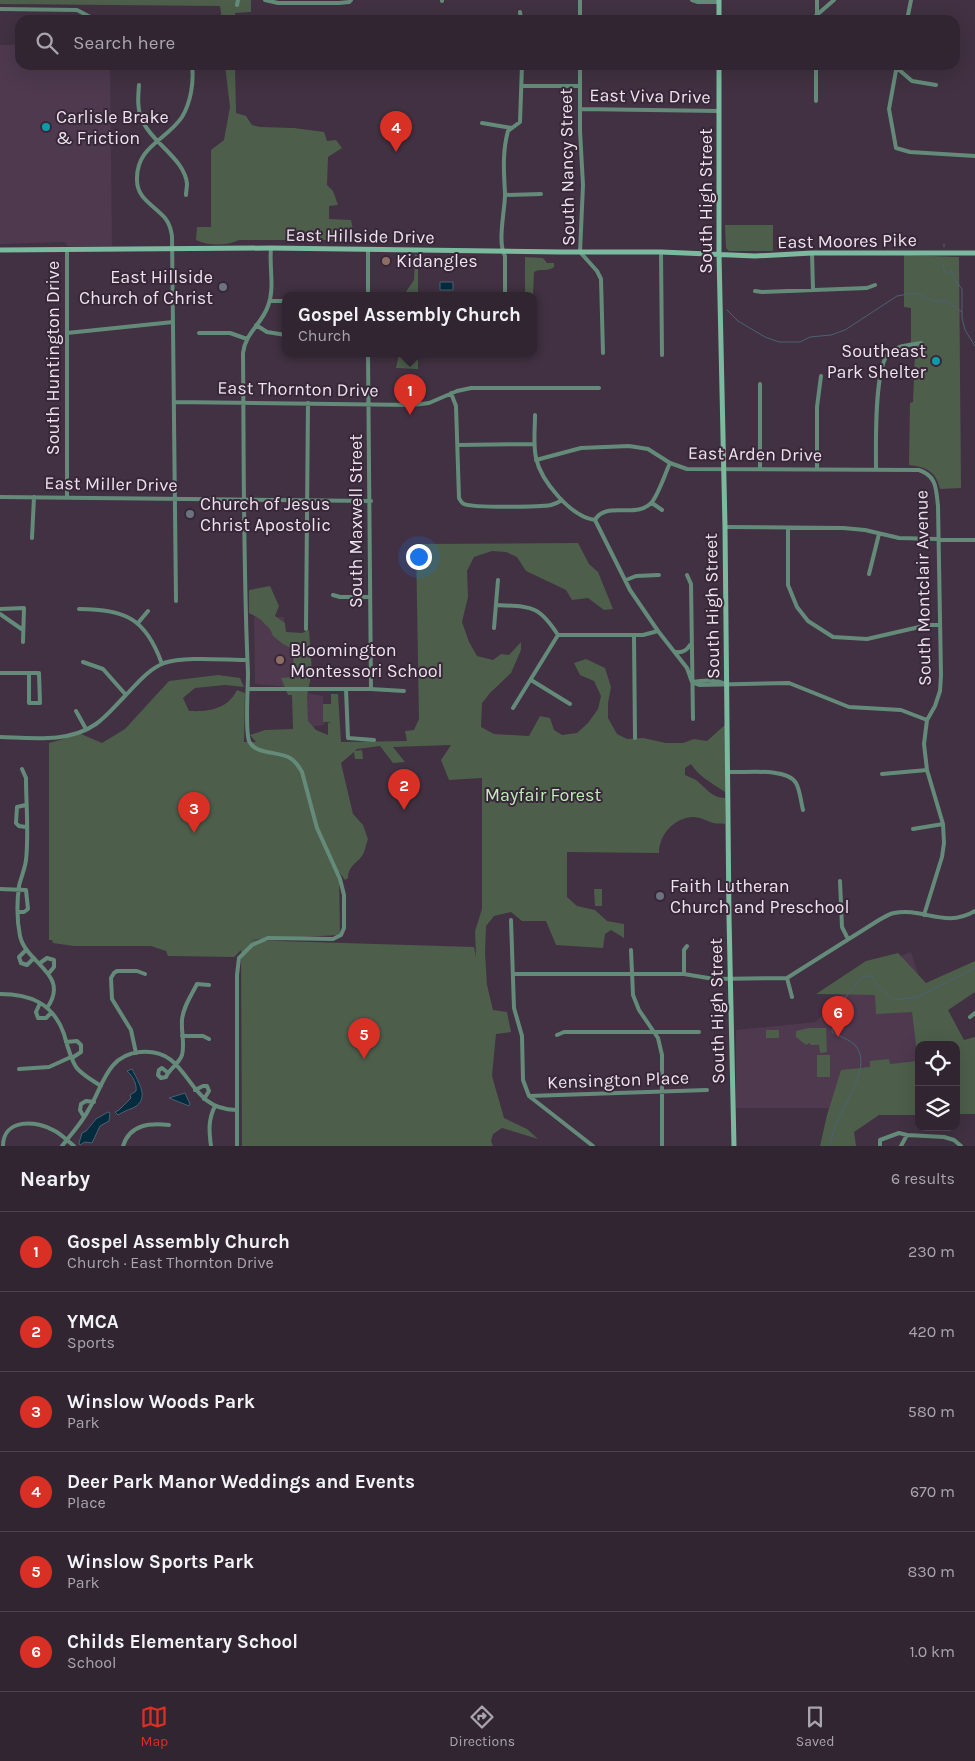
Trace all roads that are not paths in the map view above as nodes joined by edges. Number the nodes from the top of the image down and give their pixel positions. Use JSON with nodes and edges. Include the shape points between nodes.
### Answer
{"nodes":[{"id":1,"x":265,"y":0,"type":"edge"},
{"id":2,"x":351,"y":0,"type":"edge"},
{"id":3,"x":580,"y":0,"type":"edge"},
{"id":4,"x":692,"y":0,"type":"edge"},
{"id":5,"x":817,"y":0,"type":"edge"},
{"id":6,"x":834,"y":0,"type":"edge"},
{"id":7,"x":911,"y":0,"type":"edge"},
{"id":8,"x":719,"y":1,"type":"edge"},
{"id":9,"x":0,"y":9,"type":"edge"},
{"id":10,"x":520,"y":12,"type":"dead end"},
{"id":11,"x":86,"y":15,"type":"edge"},
{"id":12,"x":520,"y":15,"type":"edge"},
{"id":13,"x":580,"y":15,"type":"edge"},
{"id":14,"x":719,"y":15,"type":"edge"},
{"id":15,"x":817,"y":15,"type":"edge"},
{"id":16,"x":820,"y":15,"type":"edge"},
{"id":17,"x":908,"y":15,"type":"edge"},
{"id":18,"x":192,"y":70,"type":"edge"},
{"id":19,"x":522,"y":70,"type":"edge"},
{"id":20,"x":580,"y":70,"type":"edge"},
{"id":21,"x":719,"y":70,"type":"edge"},
{"id":22,"x":816,"y":70,"type":"edge"},
{"id":23,"x":896,"y":70,"type":"edge"},
{"id":24,"x":901,"y":70,"type":"edge"},
{"id":25,"x":139,"y":85,"type":"dead end"},
{"id":26,"x":936,"y":85,"type":"dead end"},
{"id":27,"x":522,"y":86,"type":"junction"},
{"id":28,"x":580,"y":86,"type":"junction"},
{"id":29,"x":816,"y":101,"type":"dead end"},
{"id":30,"x":580,"y":109,"type":"junction"},
{"id":31,"x":719,"y":111,"type":"junction"},
{"id":32,"x":482,"y":123,"type":"dead end"},
{"id":33,"x":512,"y":128,"type":"junction"},
{"id":34,"x":157,"y":141,"type":"junction"},
{"id":35,"x":975,"y":156,"type":"edge"},
{"id":36,"x":541,"y":194,"type":"dead end"},
{"id":37,"x":186,"y":195,"type":"dead end"},
{"id":38,"x":505,"y":195,"type":"junction"},
{"id":39,"x":271,"y":248,"type":"junction"},
{"id":40,"x":173,"y":249,"type":"junction"},
{"id":41,"x":0,"y":250,"type":"edge"},
{"id":42,"x":67,"y":250,"type":"junction"},
{"id":43,"x":368,"y":250,"type":"junction"},
{"id":44,"x":502,"y":252,"type":"junction"},
{"id":45,"x":580,"y":252,"type":"junction"},
{"id":46,"x":661,"y":252,"type":"junction"},
{"id":47,"x":812,"y":253,"type":"junction"},
{"id":48,"x":975,"y":253,"type":"edge"},
{"id":49,"x":719,"y":254,"type":"junction"},
{"id":50,"x":874,"y":284,"type":"dead end"},
{"id":51,"x":813,"y":289,"type":"junction"},
{"id":52,"x":755,"y":291,"type":"dead end"},
{"id":53,"x":368,"y":292,"type":"edge"},
{"id":54,"x":505,"y":292,"type":"edge"},
{"id":55,"x":270,"y":301,"type":"junction"},
{"id":56,"x":282,"y":301,"type":"edge"},
{"id":57,"x":173,"y":322,"type":"junction"},
{"id":58,"x":256,"y":325,"type":"junction"},
{"id":59,"x":67,"y":333,"type":"junction"},
{"id":60,"x":199,"y":333,"type":"dead end"},
{"id":61,"x":282,"y":334,"type":"edge"},
{"id":62,"x":247,"y":338,"type":"junction"},
{"id":63,"x":921,"y":343,"type":"dead end"},
{"id":64,"x":603,"y":353,"type":"dead end"},
{"id":65,"x":662,"y":354,"type":"dead end"},
{"id":66,"x":368,"y":357,"type":"edge"},
{"id":67,"x":821,"y":376,"type":"dead end"},
{"id":68,"x":760,"y":384,"type":"dead end"},
{"id":69,"x":599,"y":388,"type":"dead end"},
{"id":70,"x":451,"y":393,"type":"junction"},
{"id":71,"x":174,"y":402,"type":"junction"},
{"id":72,"x":243,"y":402,"type":"junction"},
{"id":73,"x":308,"y":403,"type":"junction"},
{"id":74,"x":368,"y":404,"type":"junction"},
{"id":75,"x":535,"y":415,"type":"dead end"},
{"id":76,"x":534,"y":444,"type":"junction"},
{"id":77,"x":458,"y":445,"type":"junction"},
{"id":78,"x":536,"y":460,"type":"junction"},
{"id":79,"x":670,"y":464,"type":"junction"},
{"id":80,"x":760,"y":468,"type":"junction"},
{"id":81,"x":817,"y":468,"type":"junction"},
{"id":82,"x":876,"y":468,"type":"junction"},
{"id":83,"x":724,"y":469,"type":"junction"},
{"id":84,"x":921,"y":470,"type":"joint"},
{"id":85,"x":0,"y":497,"type":"edge"},
{"id":86,"x":34,"y":497,"type":"junction"},
{"id":87,"x":67,"y":497,"type":"junction"},
{"id":88,"x":176,"y":499,"type":"junction"},
{"id":89,"x":245,"y":500,"type":"junction"},
{"id":90,"x":562,"y":500,"type":"junction"},
{"id":91,"x":306,"y":501,"type":"junction"},
{"id":92,"x":371,"y":502,"type":"junction"},
{"id":93,"x":652,"y":502,"type":"junction"},
{"id":94,"x":662,"y":510,"type":"dead end"},
{"id":95,"x":595,"y":520,"type":"junction"},
{"id":96,"x":725,"y":527,"type":"junction"},
{"id":97,"x":788,"y":528,"type":"junction"},
{"id":98,"x":880,"y":534,"type":"junction"},
{"id":99,"x":32,"y":538,"type":"dead end"},
{"id":100,"x":938,"y":540,"type":"junction"},
{"id":101,"x":975,"y":540,"type":"edge"},
{"id":102,"x":869,"y":574,"type":"dead end"},
{"id":103,"x":659,"y":575,"type":"dead end"},
{"id":104,"x":687,"y":576,"type":"dead end"},
{"id":105,"x":498,"y":580,"type":"dead end"},
{"id":106,"x":626,"y":580,"type":"junction"},
{"id":107,"x":333,"y":595,"type":"dead end"},
{"id":108,"x":370,"y":597,"type":"junction"},
{"id":109,"x":176,"y":601,"type":"dead end"},
{"id":110,"x":496,"y":605,"type":"junction"},
{"id":111,"x":0,"y":609,"type":"edge"},
{"id":112,"x":79,"y":609,"type":"dead end"},
{"id":113,"x":148,"y":611,"type":"dead end"},
{"id":114,"x":0,"y":614,"type":"edge"},
{"id":115,"x":138,"y":624,"type":"junction"},
{"id":116,"x":939,"y":624,"type":"junction"},
{"id":117,"x":494,"y":628,"type":"dead end"},
{"id":118,"x":306,"y":629,"type":"dead end"},
{"id":119,"x":23,"y":630,"type":"junction"},
{"id":120,"x":658,"y":631,"type":"junction"},
{"id":121,"x":558,"y":634,"type":"junction"},
{"id":122,"x":634,"y":636,"type":"junction"},
{"id":123,"x":23,"y":642,"type":"dead end"},
{"id":124,"x":690,"y":645,"type":"junction"},
{"id":125,"x":675,"y":652,"type":"junction"},
{"id":126,"x":247,"y":660,"type":"junction"},
{"id":127,"x":83,"y":662,"type":"dead end"},
{"id":128,"x":162,"y":664,"type":"junction"},
{"id":129,"x":0,"y":673,"type":"edge"},
{"id":130,"x":29,"y":673,"type":"junction"},
{"id":131,"x":0,"y":680,"type":"edge"},
{"id":132,"x":531,"y":680,"type":"junction"},
{"id":133,"x":692,"y":682,"type":"junction"},
{"id":134,"x":726,"y":684,"type":"junction"},
{"id":135,"x":248,"y":689,"type":"junction"},
{"id":136,"x":346,"y":689,"type":"junction"},
{"id":137,"x":371,"y":689,"type":"junction"},
{"id":138,"x":404,"y":691,"type":"dead end"},
{"id":139,"x":126,"y":695,"type":"junction"},
{"id":140,"x":570,"y":704,"type":"dead end"},
{"id":141,"x":513,"y":708,"type":"dead end"},
{"id":142,"x":76,"y":711,"type":"dead end"},
{"id":143,"x":693,"y":719,"type":"dead end"},
{"id":144,"x":927,"y":720,"type":"junction"},
{"id":145,"x":86,"y":729,"type":"junction"},
{"id":146,"x":0,"y":737,"type":"edge"},
{"id":147,"x":635,"y":738,"type":"dead end"},
{"id":148,"x":374,"y":740,"type":"dead end"},
{"id":149,"x":22,"y":769,"type":"dead end"},
{"id":150,"x":927,"y":770,"type":"junction"},
{"id":151,"x":728,"y":772,"type":"junction"},
{"id":152,"x":882,"y":774,"type":"dead end"},
{"id":153,"x":26,"y":805,"type":"junction"},
{"id":154,"x":803,"y":810,"type":"dead end"},
{"id":155,"x":943,"y":824,"type":"junction"},
{"id":156,"x":26,"y":827,"type":"junction"},
{"id":157,"x":912,"y":828,"type":"dead end"},
{"id":158,"x":840,"y":881,"type":"dead end"},
{"id":159,"x":0,"y":889,"type":"edge"},
{"id":160,"x":19,"y":889,"type":"junction"},
{"id":161,"x":975,"y":911,"type":"edge"},
{"id":162,"x":19,"y":912,"type":"junction"},
{"id":163,"x":924,"y":915,"type":"junction"},
{"id":164,"x":512,"y":920,"type":"dead end"},
{"id":165,"x":848,"y":939,"type":"junction"},
{"id":166,"x":687,"y":946,"type":"dead end"},
{"id":167,"x":26,"y":950,"type":"junction"},
{"id":168,"x":631,"y":950,"type":"dead end"},
{"id":169,"x":34,"y":958,"type":"junction"},
{"id":170,"x":40,"y":963,"type":"junction"},
{"id":171,"x":48,"y":973,"type":"junction"},
{"id":172,"x":145,"y":974,"type":"dead end"},
{"id":173,"x":513,"y":974,"type":"junction"},
{"id":174,"x":631,"y":974,"type":"junction"},
{"id":175,"x":684,"y":974,"type":"junction"},
{"id":176,"x":787,"y":978,"type":"junction"},
{"id":177,"x":731,"y":980,"type":"junction"},
{"id":178,"x":208,"y":985,"type":"dead end"},
{"id":179,"x":0,"y":994,"type":"edge"},
{"id":180,"x":792,"y":997,"type":"dead end"},
{"id":181,"x":40,"y":1003,"type":"junction"},
{"id":182,"x":47,"y":1008,"type":"junction"},
{"id":183,"x":51,"y":1013,"type":"junction"},
{"id":184,"x":975,"y":1013,"type":"edge"},
{"id":185,"x":970,"y":1017,"type":"dead end"},
{"id":186,"x":654,"y":1032,"type":"junction"},
{"id":187,"x":699,"y":1032,"type":"dead end"},
{"id":188,"x":557,"y":1035,"type":"dead end"},
{"id":189,"x":182,"y":1036,"type":"junction"},
{"id":190,"x":209,"y":1039,"type":"dead end"},
{"id":191,"x":66,"y":1042,"type":"junction"},
{"id":192,"x":136,"y":1053,"type":"junction"},
{"id":193,"x":71,"y":1057,"type":"junction"},
{"id":194,"x":176,"y":1064,"type":"junction"},
{"id":195,"x":19,"y":1069,"type":"dead end"},
{"id":196,"x":167,"y":1072,"type":"dead end"},
{"id":197,"x":101,"y":1086,"type":"junction"},
{"id":198,"x":195,"y":1090,"type":"junction"},
{"id":199,"x":707,"y":1090,"type":"dead end"},
{"id":200,"x":661,"y":1093,"type":"junction"},
{"id":201,"x":529,"y":1096,"type":"junction"},
{"id":202,"x":204,"y":1099,"type":"junction"},
{"id":203,"x":94,"y":1102,"type":"junction"},
{"id":204,"x":215,"y":1106,"type":"junction"},
{"id":205,"x":236,"y":1110,"type":"junction"},
{"id":206,"x":84,"y":1117,"type":"junction"},
{"id":207,"x":169,"y":1125,"type":"dead end"},
{"id":208,"x":907,"y":1135,"type":"junction"},
{"id":209,"x":67,"y":1140,"type":"junction"},
{"id":210,"x":3,"y":1146,"type":"edge"},
{"id":211,"x":62,"y":1146,"type":"edge"},
{"id":212,"x":74,"y":1146,"type":"edge"},
{"id":213,"x":123,"y":1146,"type":"edge"},
{"id":214,"x":211,"y":1146,"type":"edge"},
{"id":215,"x":237,"y":1146,"type":"edge"},
{"id":216,"x":593,"y":1146,"type":"edge"},
{"id":217,"x":662,"y":1146,"type":"edge"},
{"id":218,"x":734,"y":1146,"type":"edge"},
{"id":219,"x":880,"y":1146,"type":"edge"},
{"id":220,"x":901,"y":1146,"type":"edge"},
{"id":221,"x":961,"y":1146,"type":"edge"}],
"edges":[{"from":1,"to":2,"type":"street","via":[[278,3],[339,3]]},
{"from":3,"to":13,"type":"street"},
{"from":4,"to":8,"type":"street"},
{"from":5,"to":15,"type":"street"},
{"from":6,"to":16,"type":"street"},
{"from":7,"to":17,"type":"street"},
{"from":8,"to":14,"type":"street"},
{"from":9,"to":11,"type":"street","via":[[77,10]]},
{"from":10,"to":12,"type":"street"},
{"from":18,"to":34,"type":"street","via":[[190,97],[182,117]]},
{"from":19,"to":27,"type":"street"},
{"from":20,"to":28,"type":"street","name":"South Nancy Street"},
{"from":21,"to":31,"type":"street","name":"South High Street"},
{"from":22,"to":29,"type":"street"},
{"from":23,"to":35,"type":"street","via":[[889,109],[896,148],[910,152]]},
{"from":24,"to":26,"type":"street","via":[[912,81]]},
{"from":25,"to":34,"type":"street","via":[[142,120]]},
{"from":27,"to":28,"type":"street"},
{"from":27,"to":33,"type":"street","via":[[520,122]]},
{"from":28,"to":30,"type":"street","name":"South Nancy Street"},
{"from":30,"to":31,"type":"street","name":"East Viva Drive"},
{"from":30,"to":45,"type":"street","name":"South Nancy Street","via":[[583,185]]},
{"from":31,"to":49,"type":"street","name":"South High Street"},
{"from":32,"to":33,"type":"street"},
{"from":33,"to":38,"type":"street","via":[[504,150]]},
{"from":34,"to":37,"type":"street","via":[[183,171]]},
{"from":34,"to":40,"type":"street","via":[[138,166],[136,181],[149,205],[166,219]]},
{"from":36,"to":38,"type":"street"},
{"from":38,"to":44,"type":"street"},
{"from":39,"to":40,"type":"street","name":"East Hillside Drive"},
{"from":39,"to":43,"type":"street","name":"East Hillside Drive"},
{"from":39,"to":55,"type":"street"},
{"from":40,"to":42,"type":"street","name":"East Hillside Drive"},
{"from":40,"to":57,"type":"street"},
{"from":41,"to":42,"type":"street","name":"East Hillside Drive"},
{"from":42,"to":59,"type":"street","name":"South Huntington Drive"},
{"from":43,"to":44,"type":"street","name":"East Hillside Drive"},
{"from":43,"to":53,"type":"street"},
{"from":44,"to":45,"type":"street","name":"East Hillside Drive"},
{"from":44,"to":54,"type":"street"},
{"from":45,"to":46,"type":"street","name":"East Hillside Drive"},
{"from":45,"to":64,"type":"street","name":"South Nancy Street","via":[[601,279]]},
{"from":46,"to":49,"type":"street","name":"East Hillside Drive"},
{"from":46,"to":65,"type":"street"},
{"from":47,"to":48,"type":"street","name":"East Moores Pike"},
{"from":47,"to":49,"type":"street","name":"East Moores Pike"},
{"from":47,"to":51,"type":"street"},
{"from":49,"to":83,"type":"street","name":"South High Street"},
{"from":50,"to":51,"type":"street","via":[[866,288]]},
{"from":51,"to":52,"type":"street"},
{"from":55,"to":56,"type":"street"},
{"from":55,"to":58,"type":"street"},
{"from":57,"to":59,"type":"street"},
{"from":57,"to":71,"type":"street"},
{"from":58,"to":61,"type":"street","via":[[267,332]]},
{"from":58,"to":62,"type":"street"},
{"from":59,"to":87,"type":"street","name":"South Huntington Drive"},
{"from":60,"to":62,"type":"street","via":[[230,332]]},
{"from":62,"to":72,"type":"street","via":[[243,353]]},
{"from":63,"to":82,"type":"street","via":[[897,347],[884,362],[880,376]]},
{"from":66,"to":74,"type":"street","name":"South Maxwell Street"},
{"from":67,"to":81,"type":"street"},
{"from":68,"to":80,"type":"street"},
{"from":69,"to":70,"type":"street","name":"East Thornton Drive","via":[[471,388]]},
{"from":70,"to":74,"type":"street","name":"East Thornton Drive","via":[[429,403]]},
{"from":70,"to":77,"type":"street","via":[[456,406]]},
{"from":71,"to":72,"type":"street","name":"East Thornton Drive"},
{"from":71,"to":88,"type":"street"},
{"from":72,"to":73,"type":"street","name":"East Thornton Drive"},
{"from":72,"to":89,"type":"street"},
{"from":73,"to":74,"type":"street","name":"East Thornton Drive"},
{"from":73,"to":91,"type":"street"},
{"from":74,"to":92,"type":"street","name":"South Maxwell Street"},
{"from":75,"to":76,"type":"street"},
{"from":76,"to":77,"type":"street"},
{"from":76,"to":78,"type":"street"},
{"from":77,"to":90,"type":"street","via":[[459,498],[465,505],[551,505]]},
{"from":78,"to":79,"type":"street","name":"East Arden Drive","via":[[582,448],[629,446],[648,449]]},
{"from":78,"to":90,"type":"street"},
{"from":79,"to":83,"type":"street","name":"East Arden Drive","via":[[687,469]]},
{"from":79,"to":93,"type":"street"},
{"from":80,"to":81,"type":"street","name":"East Arden Drive"},
{"from":80,"to":83,"type":"street","name":"East Arden Drive"},
{"from":81,"to":82,"type":"street","name":"East Arden Drive"},
{"from":82,"to":84,"type":"street","name":"East Arden Drive"},
{"from":83,"to":96,"type":"street","name":"South High Street"},
{"from":84,"to":100,"type":"street","name":"South Montclair Avenue","via":[[936,483]]},
{"from":85,"to":86,"type":"street","name":"East Miller Drive"},
{"from":86,"to":87,"type":"street","name":"East Miller Drive"},
{"from":86,"to":99,"type":"street"},
{"from":87,"to":88,"type":"street","name":"East Miller Drive"},
{"from":88,"to":89,"type":"street","name":"East Miller Drive"},
{"from":88,"to":109,"type":"street"},
{"from":89,"to":91,"type":"street","name":"East Miller Drive"},
{"from":89,"to":126,"type":"street"},
{"from":90,"to":95,"type":"street","via":[[574,512]]},
{"from":91,"to":92,"type":"street","name":"East Miller Drive"},
{"from":91,"to":118,"type":"street"},
{"from":92,"to":108,"type":"street","name":"South Maxwell Street"},
{"from":93,"to":94,"type":"street"},
{"from":93,"to":95,"type":"street","via":[[635,510],[602,512]]},
{"from":95,"to":106,"type":"street"},
{"from":96,"to":97,"type":"street"},
{"from":96,"to":134,"type":"street","name":"South High Street"},
{"from":97,"to":98,"type":"street","via":[[843,528]]},
{"from":97,"to":116,"type":"street","via":[[788,585],[797,607],[808,621],[832,637],[867,639]]},
{"from":98,"to":100,"type":"street"},
{"from":98,"to":102,"type":"street"},
{"from":100,"to":101,"type":"street"},
{"from":100,"to":116,"type":"street","name":"South Montclair Avenue"},
{"from":103,"to":106,"type":"street"},
{"from":104,"to":124,"type":"street","via":[[691,584]]},
{"from":105,"to":110,"type":"street"},
{"from":106,"to":120,"type":"street"},
{"from":107,"to":108,"type":"street"},
{"from":108,"to":137,"type":"street","name":"South Maxwell Street"},
{"from":110,"to":117,"type":"street"},
{"from":110,"to":121,"type":"street","via":[[537,610],[546,616]]},
{"from":111,"to":119,"type":"street","via":[[24,608]]},
{"from":112,"to":115,"type":"street","via":[[110,610]]},
{"from":113,"to":115,"type":"street"},
{"from":114,"to":119,"type":"street"},
{"from":115,"to":128,"type":"street","via":[[151,639]]},
{"from":116,"to":144,"type":"street","name":"South Montclair Avenue","via":[[940,691]]},
{"from":119,"to":123,"type":"street"},
{"from":120,"to":122,"type":"street"},
{"from":120,"to":125,"type":"street"},
{"from":121,"to":122,"type":"street"},
{"from":121,"to":132,"type":"street"},
{"from":122,"to":147,"type":"street"},
{"from":124,"to":125,"type":"street","via":[[681,653]]},
{"from":124,"to":133,"type":"street"},
{"from":125,"to":133,"type":"street","via":[[687,668]]},
{"from":126,"to":128,"type":"street","via":[[182,660]]},
{"from":126,"to":135,"type":"street"},
{"from":127,"to":139,"type":"street","via":[[103,669]]},
{"from":128,"to":139,"type":"street","via":[[151,670]]},
{"from":129,"to":130,"type":"street"},
{"from":129,"to":131,"type":"street"},
{"from":130,"to":130,"type":"street","via":[[39,674],[40,704],[29,704]]},
{"from":132,"to":140,"type":"street"},
{"from":132,"to":141,"type":"street"},
{"from":133,"to":134,"type":"street","via":[[699,685]]},
{"from":133,"to":143,"type":"street"},
{"from":134,"to":144,"type":"street","via":[[789,684],[849,707],[901,710]]},
{"from":134,"to":151,"type":"street","name":"South High Street"},
{"from":135,"to":136,"type":"street"},
{"from":135,"to":205,"type":"street","via":[[250,742],[259,749],[291,758],[302,772],[317,828],[340,879],[344,895],[344,928],[341,935],[332,939],[268,938],[252,945],[240,958],[237,975]]},
{"from":136,"to":137,"type":"street"},
{"from":136,"to":148,"type":"street","via":[[348,738]]},
{"from":137,"to":138,"type":"street"},
{"from":139,"to":145,"type":"street","via":[[103,718]]},
{"from":142,"to":145,"type":"street"},
{"from":144,"to":150,"type":"street","name":"South Montclair Avenue","via":[[924,744]]},
{"from":145,"to":146,"type":"street","via":[[58,737]]},
{"from":149,"to":153,"type":"street","via":[[26,778]]},
{"from":150,"to":152,"type":"street"},
{"from":150,"to":155,"type":"street","name":"South Montclair Avenue"},
{"from":151,"to":154,"type":"street","via":[[780,773],[791,777]]},
{"from":151,"to":177,"type":"street","name":"South High Street"},
{"from":153,"to":156,"type":"street"},
{"from":153,"to":156,"type":"street","via":[[17,807],[16,823]]},
{"from":155,"to":157,"type":"street"},
{"from":155,"to":163,"type":"street","name":"South Montclair Avenue","via":[[942,857]]},
{"from":156,"to":160,"type":"street","via":[[26,860]]},
{"from":158,"to":165,"type":"street","via":[[842,927]]},
{"from":159,"to":160,"type":"street"},
{"from":160,"to":162,"type":"street"},
{"from":160,"to":162,"type":"street","via":[[28,893],[28,909]]},
{"from":161,"to":163,"type":"street","via":[[956,918]]},
{"from":162,"to":167,"type":"street","via":[[21,937]]},
{"from":163,"to":165,"type":"street","via":[[892,913]]},
{"from":164,"to":173,"type":"street"},
{"from":165,"to":176,"type":"street"},
{"from":166,"to":175,"type":"street","via":[[684,950]]},
{"from":167,"to":169,"type":"street"},
{"from":167,"to":169,"type":"street","via":[[19,957],[20,963],[27,965]]},
{"from":168,"to":174,"type":"street"},
{"from":169,"to":170,"type":"street"},
{"from":170,"to":171,"type":"street"},
{"from":170,"to":171,"type":"street","via":[[47,958],[54,960],[54,967]]},
{"from":171,"to":182,"type":"street","via":[[54,994]]},
{"from":172,"to":192,"type":"street","via":[[117,971],[111,975],[112,999],[131,1030]]},
{"from":173,"to":174,"type":"street"},
{"from":173,"to":201,"type":"street","via":[[514,1008],[522,1036],[523,1080]]},
{"from":174,"to":175,"type":"street"},
{"from":174,"to":186,"type":"street","via":[[632,995]]},
{"from":175,"to":177,"type":"street"},
{"from":176,"to":177,"type":"street"},
{"from":176,"to":180,"type":"street"},
{"from":177,"to":218,"type":"street","name":"South High Street"},
{"from":178,"to":189,"type":"street","via":[[197,984],[183,1014]]},
{"from":179,"to":181,"type":"street","via":[[22,995]]},
{"from":181,"to":182,"type":"street"},
{"from":181,"to":183,"type":"street","via":[[36,1012],[38,1018],[46,1018]]},
{"from":182,"to":183,"type":"street"},
{"from":183,"to":191,"type":"street"},
{"from":184,"to":185,"type":"street"},
{"from":186,"to":187,"type":"street"},
{"from":186,"to":188,"type":"street","via":[[564,1032]]},
{"from":186,"to":200,"type":"street","via":[[662,1055]]},
{"from":189,"to":190,"type":"street"},
{"from":189,"to":194,"type":"street","via":[[182,1055]]},
{"from":191,"to":193,"type":"street"},
{"from":191,"to":193,"type":"street","via":[[77,1040],[81,1044],[81,1052]]},
{"from":192,"to":194,"type":"street","via":[[160,1055]]},
{"from":192,"to":197,"type":"street","via":[[124,1056],[114,1064]]},
{"from":193,"to":195,"type":"street","via":[[49,1067]]},
{"from":193,"to":197,"type":"street","via":[[81,1072]]},
{"from":194,"to":196,"type":"street"},
{"from":194,"to":198,"type":"street"},
{"from":197,"to":203,"type":"street"},
{"from":198,"to":202,"type":"street"},
{"from":198,"to":202,"type":"street","via":[[207,1086],[209,1091]]},
{"from":199,"to":200,"type":"street","name":"Kensington Place"},
{"from":200,"to":201,"type":"street","name":"Kensington Place"},
{"from":200,"to":217,"type":"street"},
{"from":201,"to":216,"type":"street"},
{"from":202,"to":204,"type":"street"},
{"from":203,"to":206,"type":"street"},
{"from":203,"to":206,"type":"street","via":[[81,1104]]},
{"from":204,"to":205,"type":"street"},
{"from":204,"to":214,"type":"street","via":[[209,1123]]},
{"from":205,"to":215,"type":"street"},
{"from":206,"to":209,"type":"street"},
{"from":207,"to":213,"type":"street","via":[[137,1128]]},
{"from":208,"to":219,"type":"street","via":[[899,1133],[880,1140]]},
{"from":208,"to":220,"type":"street"},
{"from":208,"to":221,"type":"street","via":[[944,1137]]},
{"from":209,"to":210,"type":"street","via":[[48,1128],[18,1124],[7,1131]]},
{"from":209,"to":211,"type":"street"},
{"from":209,"to":212,"type":"street"}]}
